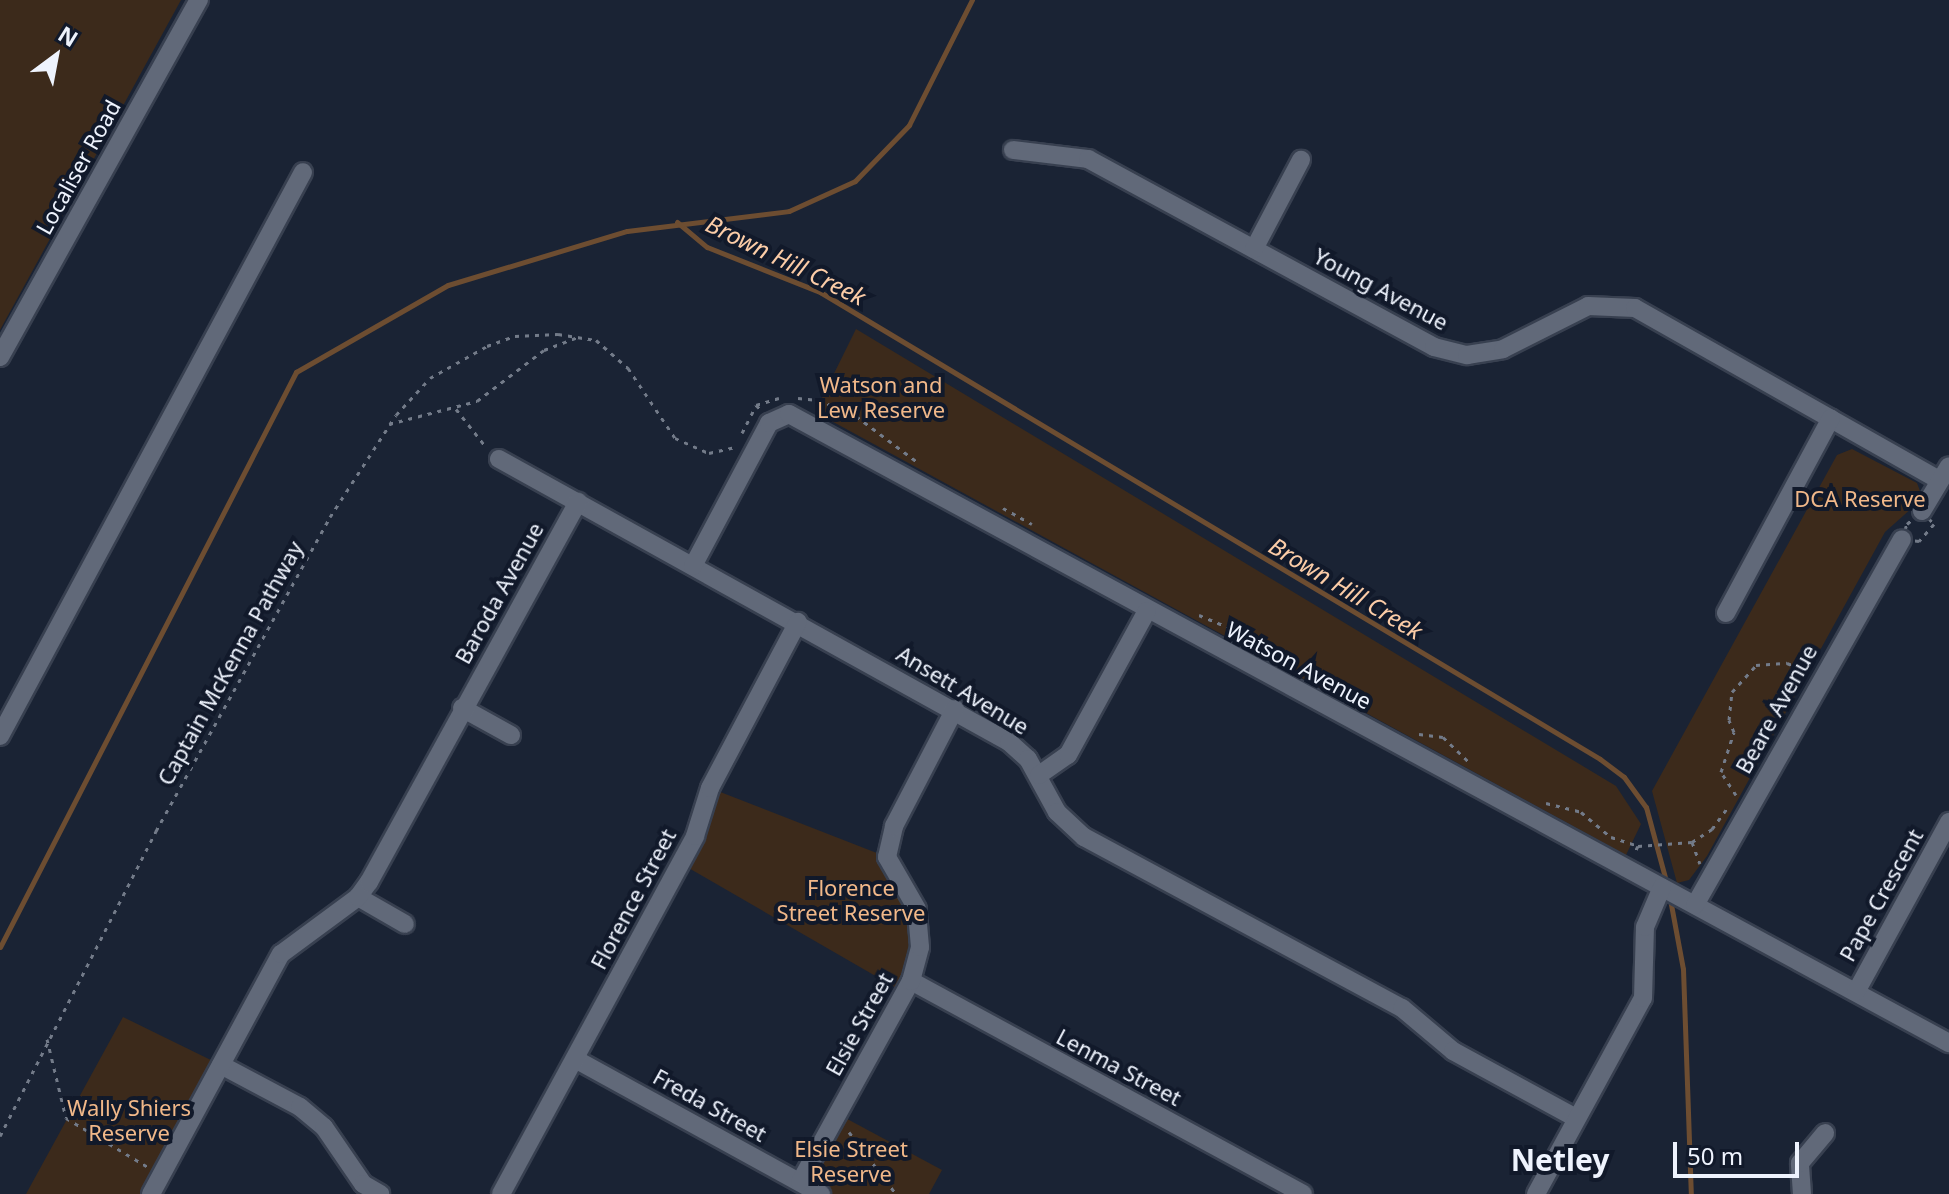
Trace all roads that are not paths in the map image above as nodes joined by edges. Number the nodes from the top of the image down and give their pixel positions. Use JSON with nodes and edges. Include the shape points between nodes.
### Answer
{"nodes":[{"id":1,"x":199,"y":0,"type":"edge"},
{"id":2,"x":1013,"y":150,"type":"dead end"},
{"id":3,"x":1301,"y":160,"type":"dead end"},
{"id":4,"x":303,"y":172,"type":"dead end"},
{"id":5,"x":1254,"y":249,"type":"junction"},
{"id":6,"x":0,"y":357,"type":"edge"},
{"id":7,"x":1831,"y":418,"type":"junction"},
{"id":8,"x":499,"y":459,"type":"road end"},
{"id":9,"x":1944,"y":473,"type":"edge"},
{"id":10,"x":578,"y":502,"type":"junction"},
{"id":11,"x":1922,"y":511,"type":"road end"},
{"id":12,"x":1902,"y":539,"type":"road end"},
{"id":13,"x":693,"y":566,"type":"junction"},
{"id":14,"x":1147,"y":611,"type":"junction"},
{"id":15,"x":1726,"y":613,"type":"dead end"},
{"id":16,"x":798,"y":622,"type":"junction"},
{"id":17,"x":462,"y":708,"type":"junction"},
{"id":18,"x":955,"y":709,"type":"junction"},
{"id":19,"x":511,"y":735,"type":"dead end"},
{"id":20,"x":0,"y":736,"type":"edge"},
{"id":21,"x":1039,"y":775,"type":"junction"},
{"id":22,"x":1949,"y":822,"type":"edge"},
{"id":23,"x":1662,"y":887,"type":"junction"},
{"id":24,"x":358,"y":897,"type":"junction"},
{"id":25,"x":1689,"y":901,"type":"junction"},
{"id":26,"x":405,"y":924,"type":"dead end"},
{"id":27,"x":911,"y":981,"type":"junction"},
{"id":28,"x":1856,"y":992,"type":"junction"},
{"id":29,"x":1949,"y":1043,"type":"edge"},
{"id":30,"x":575,"y":1059,"type":"junction"},
{"id":31,"x":221,"y":1065,"type":"junction"},
{"id":32,"x":1576,"y":1118,"type":"junction"},
{"id":33,"x":1825,"y":1133,"type":"dead end"},
{"id":34,"x":800,"y":1182,"type":"junction"},
{"id":35,"x":151,"y":1194,"type":"edge"},
{"id":36,"x":380,"y":1194,"type":"edge"},
{"id":37,"x":501,"y":1194,"type":"edge"},
{"id":38,"x":821,"y":1194,"type":"edge"},
{"id":39,"x":1303,"y":1194,"type":"edge"},
{"id":40,"x":1536,"y":1194,"type":"edge"},
{"id":41,"x":1802,"y":1194,"type":"edge"}],
"edges":[{"from":1,"to":6,"type":"street","name":"Localiser Road"},
{"from":2,"to":5,"type":"street","name":"Young Avenue","via":[[1088,159]]},
{"from":3,"to":5,"type":"street"},
{"from":4,"to":20,"type":"street"},
{"from":5,"to":7,"type":"street","name":"Young Avenue","via":[[1434,347],[1467,355],[1503,349],[1588,306],[1635,308]]},
{"from":7,"to":9,"type":"street","name":"Young Avenue"},
{"from":7,"to":15,"type":"street"},
{"from":8,"to":10,"type":"street","name":"Ansett Avenue"},
{"from":9,"to":11,"type":"street"},
{"from":10,"to":13,"type":"street","name":"Ansett Avenue"},
{"from":10,"to":17,"type":"street","name":"Baroda Avenue"},
{"from":12,"to":25,"type":"street","name":"Beare Avenue"},
{"from":13,"to":14,"type":"street","name":"Watson Avenue","via":[[769,423],[789,414]]},
{"from":13,"to":16,"type":"street","name":"Ansett Avenue"},
{"from":14,"to":21,"type":"street","via":[[1068,755]]},
{"from":14,"to":23,"type":"street","name":"Watson Avenue"},
{"from":16,"to":18,"type":"street","name":"Ansett Avenue"},
{"from":16,"to":30,"type":"street","name":"Florence Street","via":[[710,788],[695,836]]},
{"from":17,"to":19,"type":"street"},
{"from":17,"to":24,"type":"street","name":"Baroda Avenue"},
{"from":18,"to":21,"type":"street","name":"Ansett Avenue","via":[[1009,742]]},
{"from":18,"to":27,"type":"street","name":"Elsie Street","via":[[894,826],[887,857],[917,909],[920,947]]},
{"from":21,"to":32,"type":"street","name":"Ansett Avenue","via":[[1057,812],[1084,837],[1402,1008],[1453,1051]]},
{"from":22,"to":28,"type":"street","name":"Pape Crescent"},
{"from":23,"to":25,"type":"street","name":"Watson Avenue"},
{"from":23,"to":32,"type":"street","via":[[1645,927],[1643,998]]},
{"from":24,"to":26,"type":"street"},
{"from":24,"to":31,"type":"street","name":"Baroda Avenue","via":[[281,954]]},
{"from":25,"to":28,"type":"street","name":"Watson Avenue"},
{"from":27,"to":34,"type":"street","name":"Elsie Street"},
{"from":27,"to":39,"type":"street","name":"Lenma Street"},
{"from":28,"to":29,"type":"street","name":"Watson Avenue"},
{"from":30,"to":34,"type":"street","name":"Freda Street"},
{"from":30,"to":37,"type":"street","name":"Florence Street"},
{"from":31,"to":35,"type":"street","name":"Baroda Avenue"},
{"from":31,"to":36,"type":"street","via":[[300,1107],[324,1127],[363,1184]]},
{"from":32,"to":40,"type":"street"},
{"from":33,"to":41,"type":"street","via":[[1800,1163]]},
{"from":34,"to":38,"type":"street","name":"Freda Street"}]}
